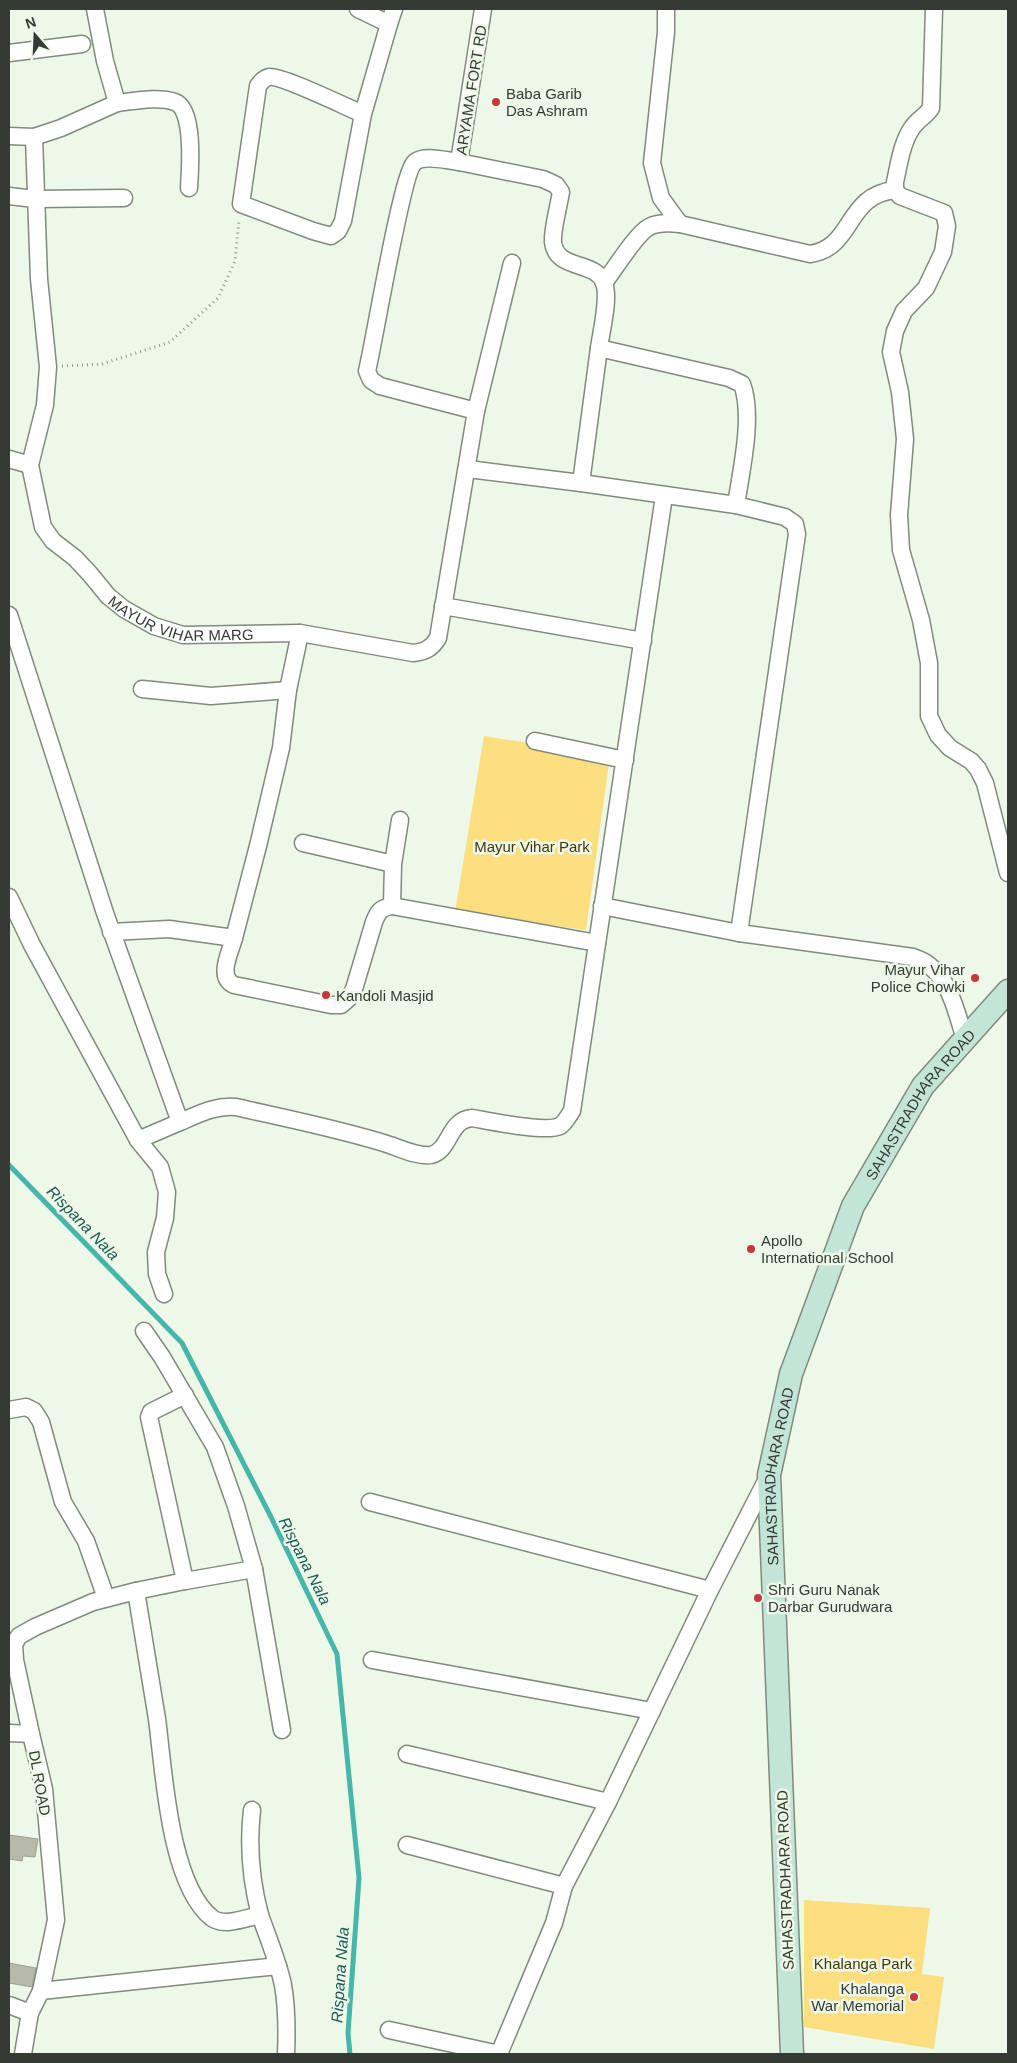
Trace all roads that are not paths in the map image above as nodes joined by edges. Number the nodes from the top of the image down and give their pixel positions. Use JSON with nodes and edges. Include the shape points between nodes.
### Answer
{"nodes":[{"id":1,"x":95,"y":9,"type":"edge"},
{"id":2,"x":358,"y":9,"type":"edge"},
{"id":3,"x":483,"y":9,"type":"edge"},
{"id":4,"x":666,"y":9,"type":"edge"},
{"id":5,"x":934,"y":9,"type":"edge"},
{"id":6,"x":392,"y":17,"type":"edge"},
{"id":7,"x":82,"y":44,"type":"dead end"},
{"id":8,"x":9,"y":53,"type":"edge"},
{"id":9,"x":117,"y":103,"type":"junction"},
{"id":10,"x":363,"y":114,"type":"junction"},
{"id":11,"x":9,"y":136,"type":"edge"},
{"id":12,"x":34,"y":137,"type":"junction"},
{"id":13,"x":459,"y":162,"type":"junction"},
{"id":14,"x":189,"y":188,"type":"dead end"},
{"id":15,"x":895,"y":190,"type":"junction"},
{"id":16,"x":9,"y":196,"type":"edge"},
{"id":17,"x":124,"y":198,"type":"dead end"},
{"id":18,"x":35,"y":199,"type":"junction"},
{"id":19,"x":680,"y":224,"type":"junction"},
{"id":20,"x":512,"y":263,"type":"dead end"},
{"id":21,"x":604,"y":283,"type":"junction"},
{"id":22,"x":599,"y":348,"type":"junction"},
{"id":23,"x":476,"y":411,"type":"junction"},
{"id":24,"x":9,"y":459,"type":"edge"},
{"id":25,"x":30,"y":465,"type":"junction"},
{"id":26,"x":468,"y":469,"type":"junction"},
{"id":27,"x":580,"y":483,"type":"junction"},
{"id":28,"x":664,"y":496,"type":"junction"},
{"id":29,"x":736,"y":505,"type":"junction"},
{"id":30,"x":443,"y":606,"type":"junction"},
{"id":31,"x":9,"y":615,"type":"edge"},
{"id":32,"x":300,"y":634,"type":"junction"},
{"id":33,"x":643,"y":641,"type":"junction"},
{"id":34,"x":142,"y":689,"type":"dead end"},
{"id":35,"x":288,"y":690,"type":"junction"},
{"id":36,"x":534,"y":742,"type":"dead end"},
{"id":37,"x":625,"y":760,"type":"junction"},
{"id":38,"x":400,"y":820,"type":"dead end"},
{"id":39,"x":303,"y":843,"type":"dead end"},
{"id":40,"x":393,"y":864,"type":"junction"},
{"id":41,"x":1008,"y":873,"type":"edge"},
{"id":42,"x":9,"y":897,"type":"edge"},
{"id":43,"x":392,"y":906,"type":"junction"},
{"id":44,"x":602,"y":906,"type":"junction"},
{"id":45,"x":112,"y":932,"type":"junction"},
{"id":46,"x":739,"y":933,"type":"junction"},
{"id":47,"x":234,"y":938,"type":"junction"},
{"id":48,"x":597,"y":943,"type":"junction"},
{"id":49,"x":1008,"y":991,"type":"edge"},
{"id":50,"x":965,"y":1039,"type":"junction"},
{"id":51,"x":180,"y":1122,"type":"junction"},
{"id":52,"x":138,"y":1140,"type":"junction"},
{"id":53,"x":164,"y":1294,"type":"dead end"},
{"id":54,"x":144,"y":1331,"type":"dead end"},
{"id":55,"x":185,"y":1395,"type":"junction"},
{"id":56,"x":9,"y":1410,"type":"edge"},
{"id":57,"x":769,"y":1475,"type":"junction"},
{"id":58,"x":370,"y":1502,"type":"dead end"},
{"id":59,"x":254,"y":1570,"type":"junction"},
{"id":60,"x":185,"y":1581,"type":"junction"},
{"id":61,"x":710,"y":1590,"type":"junction"},
{"id":62,"x":136,"y":1591,"type":"junction"},
{"id":63,"x":106,"y":1598,"type":"junction"},
{"id":64,"x":372,"y":1660,"type":"dead end"},
{"id":65,"x":652,"y":1711,"type":"junction"},
{"id":66,"x":282,"y":1730,"type":"dead end"},
{"id":67,"x":9,"y":1733,"type":"edge"},
{"id":68,"x":31,"y":1734,"type":"junction"},
{"id":69,"x":407,"y":1754,"type":"dead end"},
{"id":70,"x":608,"y":1802,"type":"junction"},
{"id":71,"x":252,"y":1810,"type":"dead end"},
{"id":72,"x":407,"y":1845,"type":"dead end"},
{"id":73,"x":564,"y":1886,"type":"junction"},
{"id":74,"x":260,"y":1915,"type":"junction"},
{"id":75,"x":278,"y":1966,"type":"junction"},
{"id":76,"x":41,"y":1991,"type":"junction"},
{"id":77,"x":9,"y":2005,"type":"edge"},
{"id":78,"x":30,"y":2013,"type":"junction"},
{"id":79,"x":389,"y":2030,"type":"dead end"},
{"id":80,"x":23,"y":2054,"type":"edge"},
{"id":81,"x":286,"y":2054,"type":"edge"},
{"id":82,"x":499,"y":2054,"type":"edge"},
{"id":83,"x":792,"y":2054,"type":"edge"}],
"edges":[{"from":1,"to":9,"type":"street"},
{"from":2,"to":6,"type":"street"},
{"from":3,"to":13,"type":"street","name":"ARYAMA FORT RD"},
{"from":4,"to":19,"type":"street","via":[[652,163],[661,198]]},
{"from":5,"to":15,"type":"street","via":[[931,108],[911,129]]},
{"from":6,"to":10,"type":"street"},
{"from":7,"to":8,"type":"street"},
{"from":9,"to":12,"type":"street"},
{"from":9,"to":14,"type":"street","via":[[178,102],[183,109],[192,155]]},
{"from":10,"to":10,"type":"street","via":[[284,80],[268,77],[261,81],[241,204],[313,232],[331,236],[338,231],[343,222]]},
{"from":11,"to":12,"type":"street"},
{"from":12,"to":18,"type":"street"},
{"from":13,"to":21,"type":"street","name":"ARYAMA FORT RD","via":[[543,179],[556,185],[561,192],[553,242],[561,259],[599,273]]},
{"from":13,"to":23,"type":"street","via":[[427,158],[411,166],[400,205],[367,371],[371,380],[380,386]]},
{"from":15,"to":19,"type":"street","via":[[869,198],[858,208],[839,239],[820,253],[810,254]]},
{"from":15,"to":41,"type":"street","via":[[900,196],[944,213],[947,226],[943,252],[926,288],[904,311],[895,331],[891,352],[900,392],[905,439],[899,515],[901,550],[921,620],[929,663],[930,716],[938,735],[978,769]]},
{"from":16,"to":18,"type":"street"},
{"from":17,"to":18,"type":"street"},
{"from":18,"to":25,"type":"street","via":[[48,367],[44,405]]},
{"from":19,"to":21,"type":"street","via":[[662,223],[648,227]]},
{"from":20,"to":23,"type":"street"},
{"from":21,"to":22,"type":"street","via":[[606,293]]},
{"from":22,"to":27,"type":"street"},
{"from":22,"to":29,"type":"street","via":[[729,378],[742,384],[747,397],[744,455]]},
{"from":23,"to":26,"type":"street"},
{"from":24,"to":25,"type":"street"},
{"from":25,"to":32,"type":"street","name":"MAYUR VIHAR MARG","via":[[43,527],[53,542],[75,558],[108,596],[124,609],[154,626],[183,635]]},
{"from":26,"to":27,"type":"street"},
{"from":26,"to":30,"type":"street"},
{"from":27,"to":28,"type":"street"},
{"from":28,"to":29,"type":"street"},
{"from":28,"to":33,"type":"street"},
{"from":29,"to":46,"type":"street","via":[[785,516],[795,524],[797,534]]},
{"from":30,"to":32,"type":"street","name":"MAYUR VIHAR MARG","via":[[438,638],[424,652],[413,653]]},
{"from":30,"to":33,"type":"street"},
{"from":31,"to":45,"type":"street"},
{"from":32,"to":35,"type":"street"},
{"from":33,"to":37,"type":"street"},
{"from":34,"to":35,"type":"street","via":[[211,696]]},
{"from":35,"to":47,"type":"street","via":[[281,748]]},
{"from":36,"to":37,"type":"street"},
{"from":37,"to":44,"type":"street"},
{"from":38,"to":40,"type":"street"},
{"from":39,"to":40,"type":"street"},
{"from":40,"to":43,"type":"street"},
{"from":42,"to":52,"type":"street"},
{"from":43,"to":47,"type":"street","via":[[380,909],[354,989],[341,1005],[228,982],[224,974]]},
{"from":43,"to":48,"type":"street"},
{"from":44,"to":46,"type":"street"},
{"from":44,"to":48,"type":"street"},
{"from":45,"to":47,"type":"street","via":[[169,929]]},
{"from":45,"to":51,"type":"street"},
{"from":46,"to":50,"type":"street","via":[[913,957],[929,965],[939,975],[950,995]]},
{"from":48,"to":51,"type":"street","via":[[572,1111],[559,1126],[546,1129],[465,1119],[455,1126],[441,1150],[430,1155],[236,1107],[207,1110]]},
{"from":49,"to":50,"type":"main road","name":"SAHASTRADHARA ROAD"},
{"from":50,"to":57,"type":"main road","name":"SAHASTRADHARA ROAD","via":[[922,1086],[853,1206],[791,1374]]},
{"from":51,"to":52,"type":"street"},
{"from":52,"to":53,"type":"street","via":[[160,1167],[167,1192],[165,1218],[156,1252],[157,1274]]},
{"from":54,"to":55,"type":"street"},
{"from":55,"to":59,"type":"street","via":[[215,1447]]},
{"from":55,"to":60,"type":"street","via":[[151,1412],[149,1417]]},
{"from":56,"to":63,"type":"street","via":[[26,1407],[34,1411],[41,1422],[63,1502],[86,1541]]},
{"from":57,"to":61,"type":"street"},
{"from":57,"to":83,"type":"main road","name":"SAHASTRADHARA ROAD"},
{"from":58,"to":61,"type":"street"},
{"from":59,"to":60,"type":"street","name":"DL ROAD"},
{"from":59,"to":66,"type":"street"},
{"from":60,"to":62,"type":"street","name":"DL ROAD"},
{"from":61,"to":65,"type":"street"},
{"from":62,"to":63,"type":"street","name":"DL ROAD"},
{"from":62,"to":74,"type":"street","via":[[171,1820],[184,1873],[193,1895],[213,1919],[223,1922]]},
{"from":63,"to":68,"type":"street","name":"DL ROAD","via":[[35,1627],[14,1644]]},
{"from":64,"to":65,"type":"street"},
{"from":65,"to":70,"type":"street"},
{"from":67,"to":68,"type":"street"},
{"from":68,"to":76,"type":"street","name":"DL ROAD","via":[[44,1789],[56,1920]]},
{"from":69,"to":70,"type":"street"},
{"from":70,"to":73,"type":"street"},
{"from":71,"to":74,"type":"street","via":[[249,1836],[254,1894]]},
{"from":72,"to":73,"type":"street"},
{"from":73,"to":82,"type":"street","via":[[554,1923]]},
{"from":74,"to":75,"type":"street"},
{"from":75,"to":76,"type":"street"},
{"from":75,"to":81,"type":"street","via":[[287,2018]]},
{"from":76,"to":78,"type":"street","name":"DL ROAD"},
{"from":77,"to":78,"type":"street"},
{"from":78,"to":80,"type":"street","name":"DL ROAD"},
{"from":79,"to":82,"type":"street"}]}
